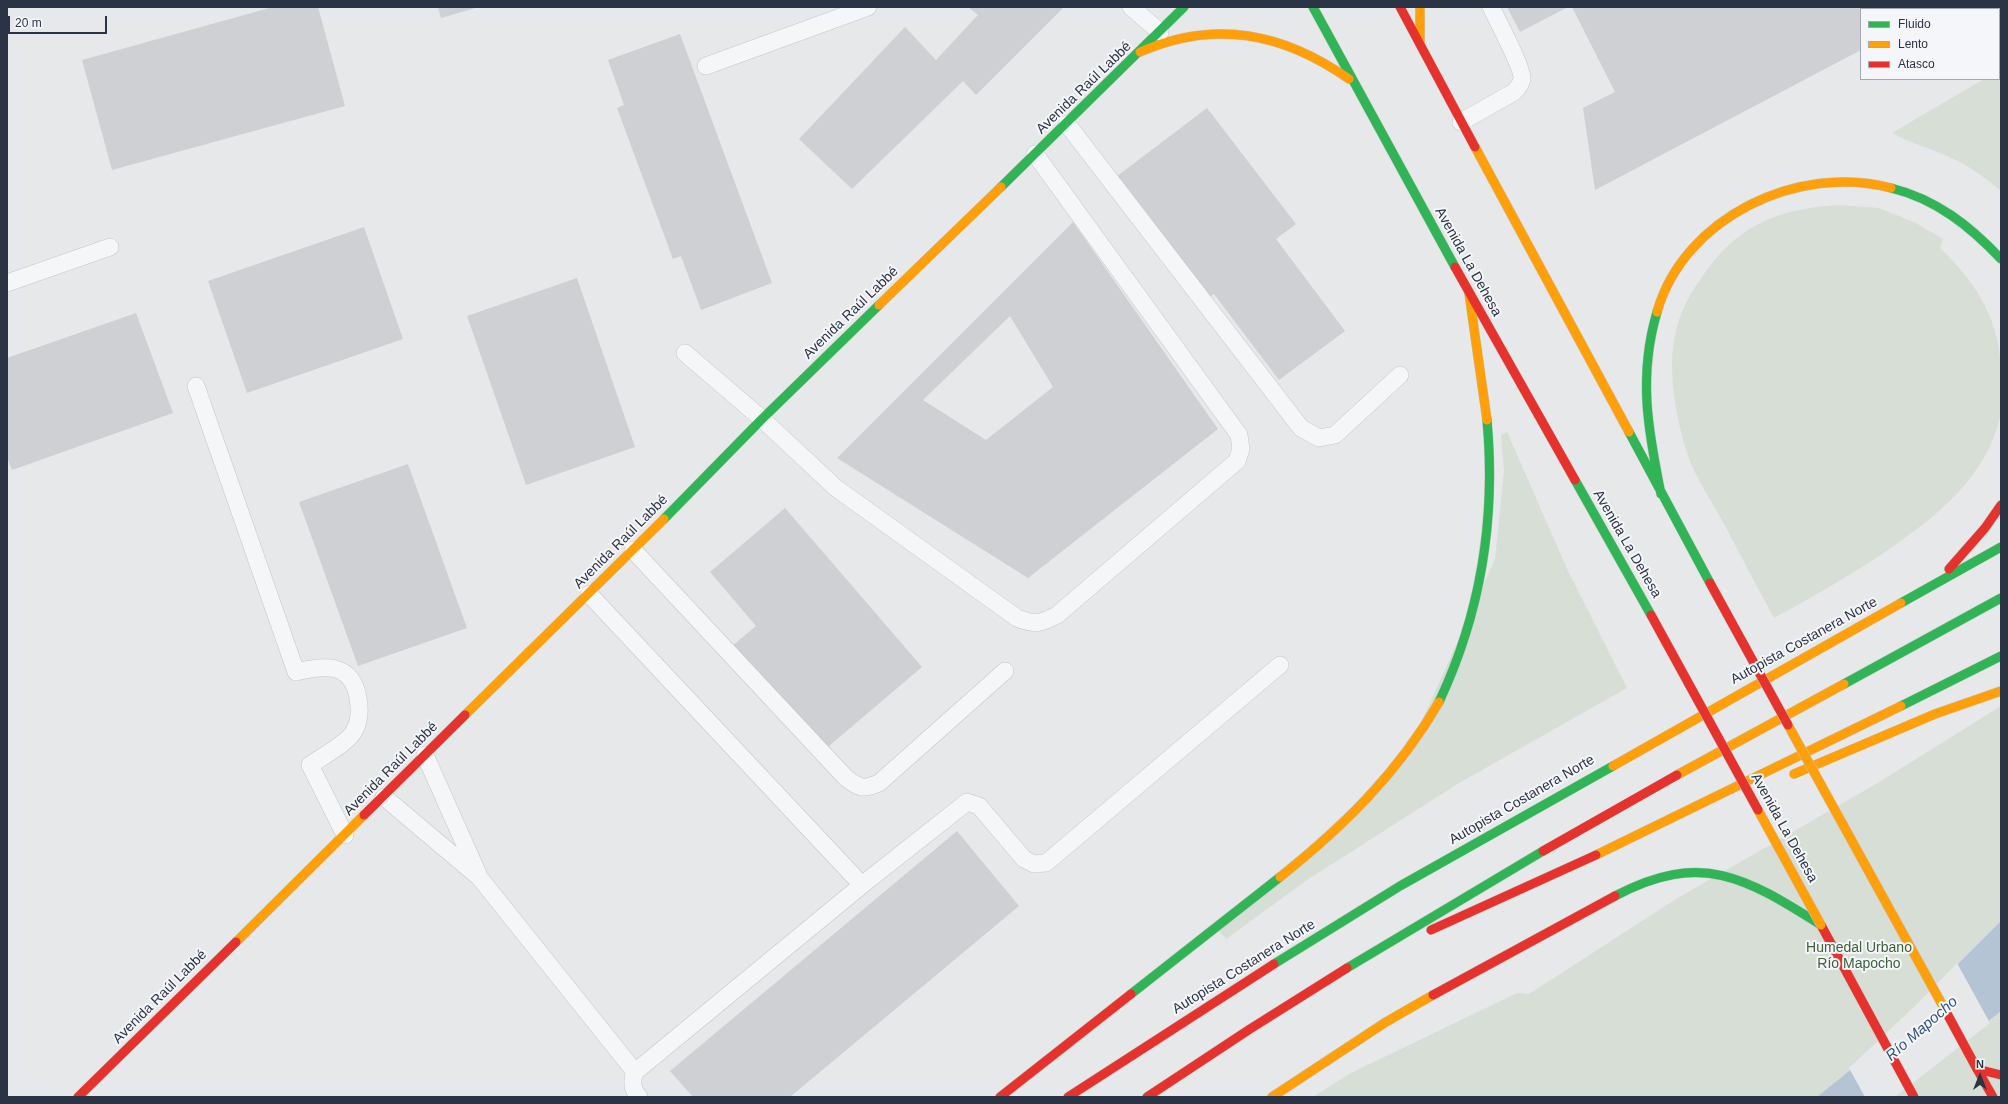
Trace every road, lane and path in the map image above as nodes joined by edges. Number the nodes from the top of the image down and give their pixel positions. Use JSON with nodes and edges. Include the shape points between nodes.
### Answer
{"nodes":[{"id":1,"x":868,"y":7,"type":"edge"},
{"id":2,"x":1131,"y":7,"type":"edge"},
{"id":3,"x":1184,"y":7,"type":"edge"},
{"id":4,"x":1313,"y":7,"type":"edge"},
{"id":5,"x":1400,"y":7,"type":"edge"},
{"id":6,"x":1420,"y":7,"type":"edge"},
{"id":7,"x":1491,"y":7,"type":"edge"},
{"id":8,"x":1160,"y":32,"type":"junction"},
{"id":9,"x":1420,"y":47,"type":"junction"},
{"id":10,"x":1140,"y":52,"type":"junction"},
{"id":11,"x":706,"y":66,"type":"dead end"},
{"id":12,"x":1353,"y":82,"type":"junction"},
{"id":13,"x":1461,"y":122,"type":"junction"},
{"id":14,"x":1067,"y":124,"type":"junction"},
{"id":15,"x":1036,"y":154,"type":"junction"},
{"id":16,"x":110,"y":247,"type":"dead end"},
{"id":17,"x":2001,"y":260,"type":"edge"},
{"id":18,"x":7,"y":283,"type":"edge"},
{"id":19,"x":1469,"y":293,"type":"junction"},
{"id":20,"x":685,"y":353,"type":"dead end"},
{"id":21,"x":1400,"y":375,"type":"dead end"},
{"id":22,"x":196,"y":386,"type":"dead end"},
{"id":23,"x":762,"y":419,"type":"junction"},
{"id":24,"x":1661,"y":494,"type":"junction"},
{"id":25,"x":2001,"y":505,"type":"edge"},
{"id":26,"x":2001,"y":547,"type":"edge"},
{"id":27,"x":634,"y":550,"type":"junction"},
{"id":28,"x":1934,"y":584,"type":"junction"},
{"id":29,"x":589,"y":594,"type":"junction"},
{"id":30,"x":2001,"y":598,"type":"edge"},
{"id":31,"x":2001,"y":656,"type":"edge"},
{"id":32,"x":1280,"y":665,"type":"dead end"},
{"id":33,"x":1005,"y":671,"type":"dead end"},
{"id":34,"x":2001,"y":692,"type":"edge"},
{"id":35,"x":425,"y":755,"type":"junction"},
{"id":36,"x":1788,"y":776,"type":"dead end"},
{"id":37,"x":1759,"y":787,"type":"dead end"},
{"id":38,"x":384,"y":797,"type":"junction"},
{"id":39,"x":1664,"y":823,"type":"junction"},
{"id":40,"x":345,"y":834,"type":"junction"},
{"id":41,"x":480,"y":877,"type":"junction"},
{"id":42,"x":862,"y":885,"type":"junction"},
{"id":43,"x":1821,"y":925,"type":"junction"},
{"id":44,"x":1367,"y":954,"type":"junction"},
{"id":45,"x":1977,"y":1069,"type":"junction"},
{"id":46,"x":635,"y":1072,"type":"junction"},
{"id":47,"x":2001,"y":1075,"type":"edge"},
{"id":48,"x":78,"y":1097,"type":"edge"},
{"id":49,"x":639,"y":1097,"type":"edge"},
{"id":50,"x":1000,"y":1097,"type":"edge"},
{"id":51,"x":1068,"y":1097,"type":"edge"},
{"id":52,"x":1147,"y":1097,"type":"edge"},
{"id":53,"x":1272,"y":1097,"type":"edge"},
{"id":54,"x":1914,"y":1097,"type":"edge"},
{"id":55,"x":1992,"y":1097,"type":"edge"}],
"edges":[{"from":1,"to":11,"type":"lane"},
{"from":2,"to":8,"type":"lane"},
{"from":3,"to":8,"type":"main road","name":"Avenida Raúl Labbé"},
{"from":4,"to":12,"type":"main road","name":"Avenida La Dehesa"},
{"from":5,"to":9,"type":"main road"},
{"from":6,"to":9,"type":"main road"},
{"from":7,"to":13,"type":"lane","via":[[1521,72],[1522,80],[1514,92]]},
{"from":8,"to":10,"type":"main road","name":"Avenida Raúl Labbé"},
{"from":9,"to":13,"type":"main road"},
{"from":10,"to":12,"type":"main road","via":[[1168,41],[1198,35],[1229,33],[1260,37],[1285,43],[1309,53]]},
{"from":10,"to":14,"type":"main road","name":"Avenida Raúl Labbé"},
{"from":12,"to":19,"type":"main road","name":"Avenida La Dehesa"},
{"from":13,"to":24,"type":"main road"},
{"from":14,"to":15,"type":"main road","name":"Avenida Raúl Labbé"},
{"from":14,"to":21,"type":"lane","via":[[1301,428],[1319,438],[1335,435]]},
{"from":15,"to":23,"type":"main road","name":"Avenida Raúl Labbé"},
{"from":15,"to":23,"type":"lane","via":[[1239,434],[1241,449],[1237,461],[1057,615],[1044,622],[1032,624],[1017,618],[842,492]]},
{"from":16,"to":18,"type":"lane"},
{"from":17,"to":24,"type":"main road","via":[[1979,236],[1935,204],[1900,190],[1866,182],[1826,181],[1793,187],[1764,197],[1732,214],[1717,225],[1677,271],[1659,305],[1653,326],[1646,372],[1647,418]]},
{"from":19,"to":43,"type":"main road","name":"Avenida La Dehesa","bridge":true,"via":[[1651,615]]},
{"from":19,"to":50,"type":"main road","via":[[1488,448],[1488,526],[1482,572],[1465,640],[1441,698],[1422,731],[1399,763],[1342,824],[1309,854]]},
{"from":20,"to":23,"type":"lane"},
{"from":22,"to":40,"type":"lane","via":[[296,672],[318,666],[339,670],[355,684],[360,711],[354,732],[310,765]]},
{"from":23,"to":27,"type":"main road","name":"Avenida Raúl Labbé"},
{"from":24,"to":45,"type":"main road","bridge":true},
{"from":25,"to":28,"type":"main road","via":[[1960,557]]},
{"from":26,"to":28,"type":"main road","name":"Autopista Costanera Norte"},
{"from":27,"to":29,"type":"main road","name":"Avenida Raúl Labbé"},
{"from":27,"to":33,"type":"lane","via":[[855,786],[866,788],[879,783]]},
{"from":28,"to":51,"type":"main road","name":"Autopista Costanera Norte","via":[[1400,886],[1222,996]]},
{"from":29,"to":35,"type":"main road","name":"Avenida Raúl Labbé"},
{"from":29,"to":42,"type":"lane"},
{"from":30,"to":44,"type":"main road","via":[[1566,838]]},
{"from":31,"to":39,"type":"main road"},
{"from":32,"to":42,"type":"lane","via":[[1046,862],[1034,864],[1024,859],[979,806],[967,802]]},
{"from":34,"to":36,"type":"main road","via":[[1942,711]]},
{"from":35,"to":38,"type":"main road","name":"Avenida Raúl Labbé"},
{"from":35,"to":41,"type":"lane"},
{"from":37,"to":39,"type":"main road"},
{"from":38,"to":40,"type":"main road","name":"Avenida Raúl Labbé"},
{"from":38,"to":41,"type":"lane"},
{"from":39,"to":44,"type":"main road","via":[[1445,925]]},
{"from":40,"to":48,"type":"main road","name":"Avenida Raúl Labbé"},
{"from":41,"to":46,"type":"lane"},
{"from":42,"to":46,"type":"lane"},
{"from":43,"to":53,"type":"main road","via":[[1740,879],[1721,874],[1678,873],[1654,878],[1631,888],[1386,1022]]},
{"from":43,"to":54,"type":"main road","name":"Avenida La Dehesa"},
{"from":44,"to":52,"type":"main road"},
{"from":45,"to":47,"type":"main road"},
{"from":45,"to":55,"type":"main road"},
{"from":46,"to":49,"type":"lane","via":[[632,1080]]}]}
